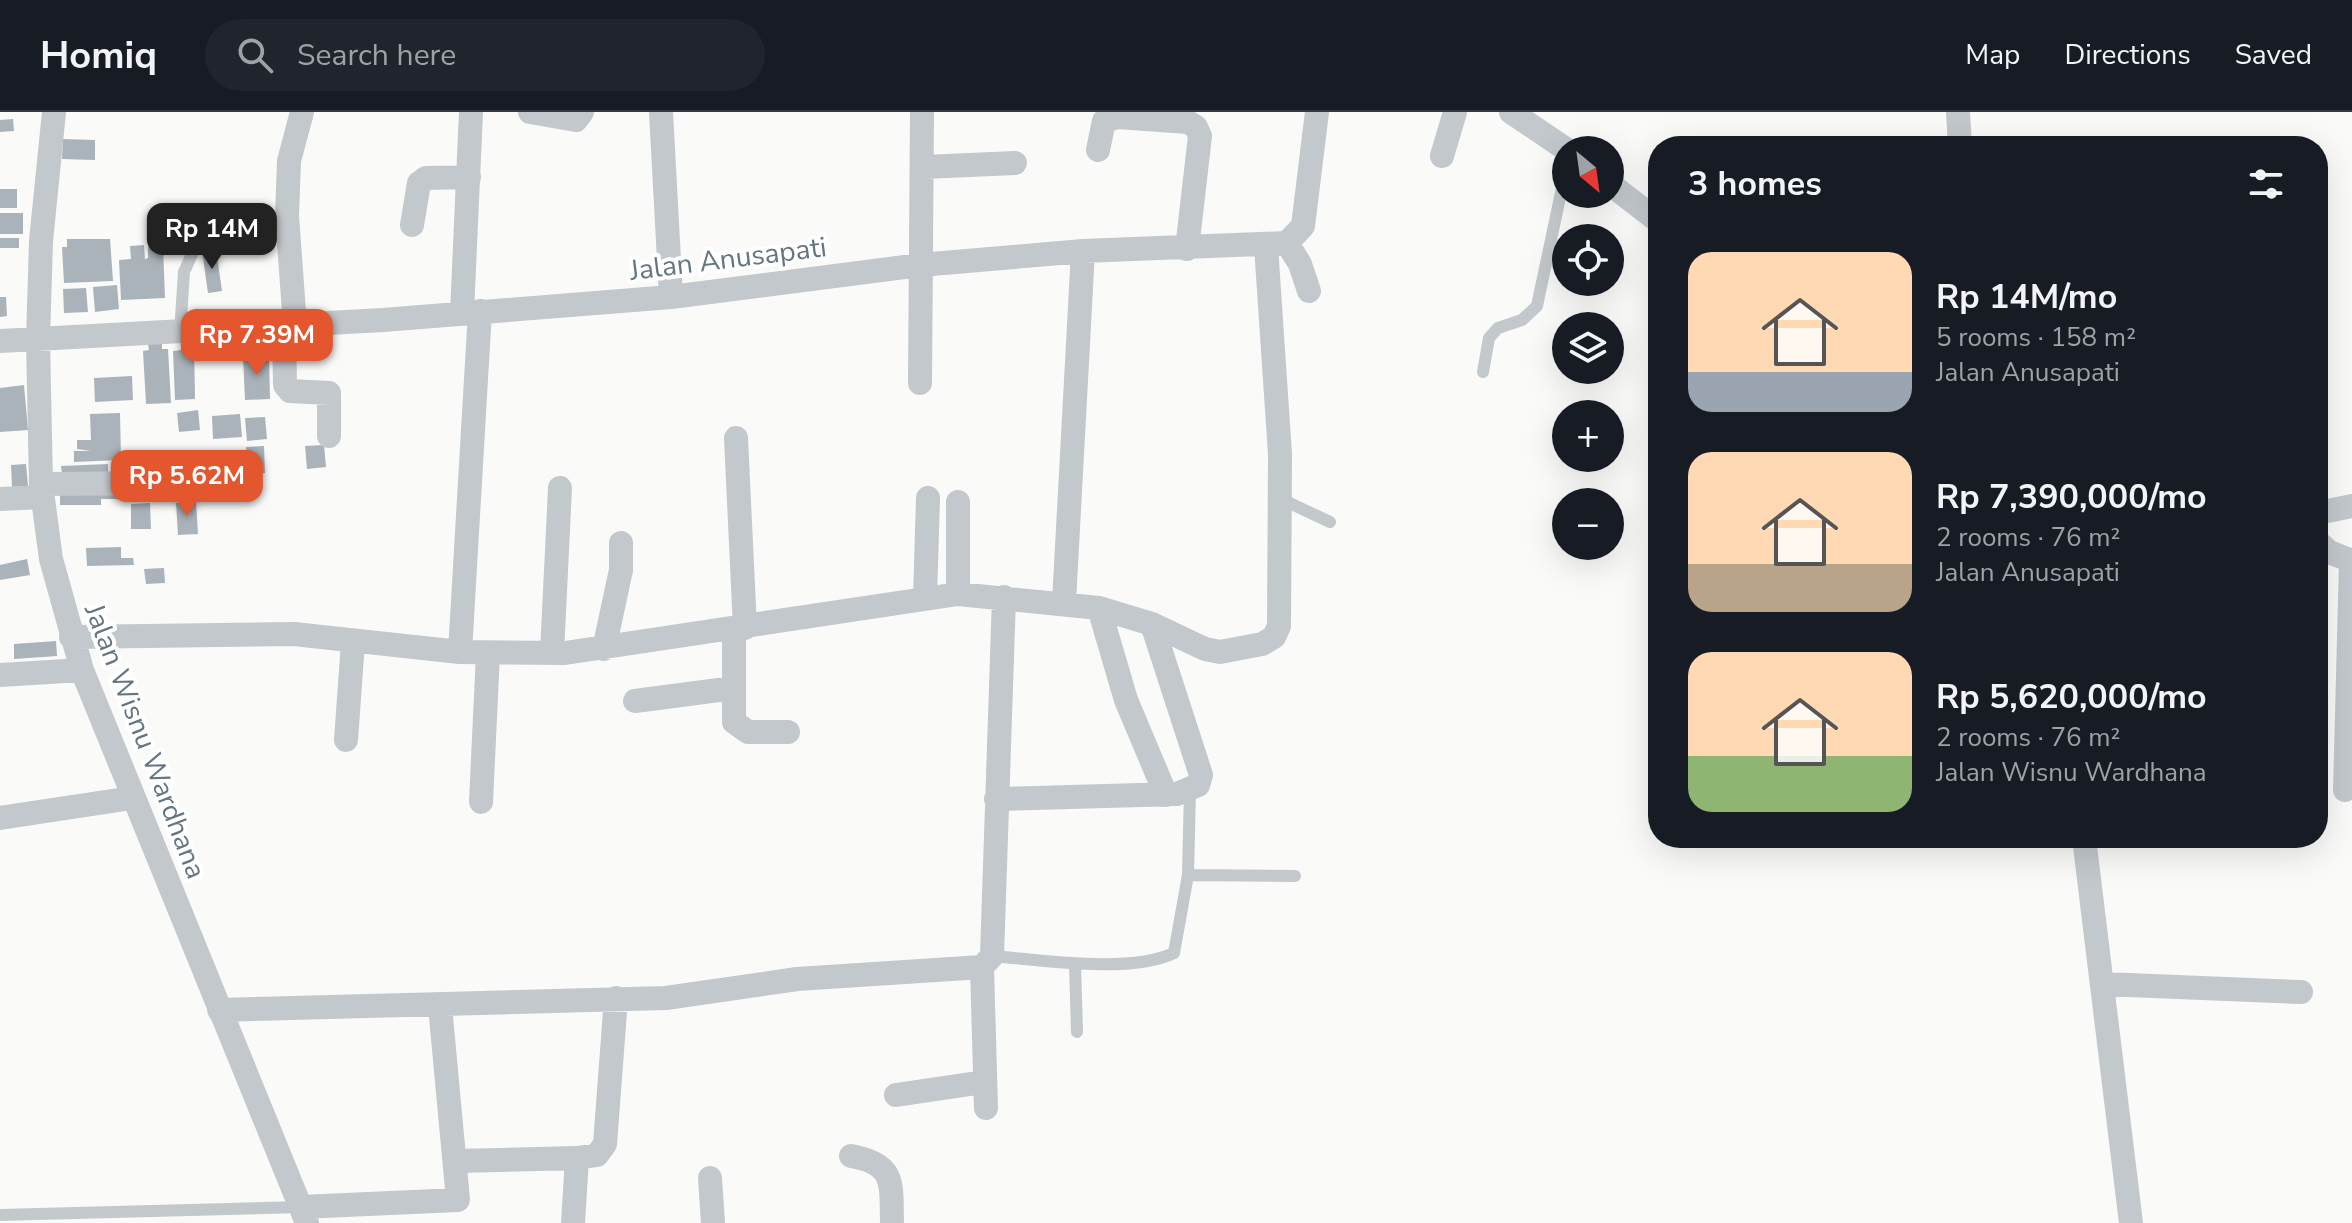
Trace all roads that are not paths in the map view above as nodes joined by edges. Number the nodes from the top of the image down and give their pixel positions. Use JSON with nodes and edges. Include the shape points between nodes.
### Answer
{"nodes":[{"id":1,"x":54,"y":112,"type":"edge"},
{"id":2,"x":302,"y":112,"type":"edge"},
{"id":3,"x":471,"y":112,"type":"edge"},
{"id":4,"x":530,"y":112,"type":"edge"},
{"id":5,"x":582,"y":112,"type":"edge"},
{"id":6,"x":661,"y":112,"type":"edge"},
{"id":7,"x":922,"y":112,"type":"edge"},
{"id":8,"x":1317,"y":112,"type":"edge"},
{"id":9,"x":1455,"y":112,"type":"edge"},
{"id":10,"x":1511,"y":112,"type":"edge"},
{"id":11,"x":1958,"y":112,"type":"edge"},
{"id":12,"x":1104,"y":116,"type":"edge"},
{"id":13,"x":1192,"y":117,"type":"edge"},
{"id":14,"x":1959,"y":136,"type":"edge"},
{"id":15,"x":1552,"y":140,"type":"edge"},
{"id":16,"x":1098,"y":150,"type":"dead end"},
{"id":17,"x":1442,"y":156,"type":"dead end"},
{"id":18,"x":1015,"y":163,"type":"dead end"},
{"id":19,"x":924,"y":167,"type":"junction"},
{"id":20,"x":469,"y":177,"type":"junction"},
{"id":21,"x":1624,"y":195,"type":"edge"},
{"id":22,"x":1558,"y":208,"type":"edge"},
{"id":23,"x":1648,"y":213,"type":"edge"},
{"id":24,"x":412,"y":225,"type":"dead end"},
{"id":25,"x":1276,"y":245,"type":"junction"},
{"id":26,"x":1187,"y":249,"type":"junction"},
{"id":27,"x":194,"y":250,"type":"dead end"},
{"id":28,"x":1083,"y":251,"type":"junction"},
{"id":29,"x":920,"y":265,"type":"junction"},
{"id":30,"x":1309,"y":291,"type":"dead end"},
{"id":31,"x":671,"y":297,"type":"junction"},
{"id":32,"x":471,"y":312,"type":"junction"},
{"id":33,"x":289,"y":325,"type":"junction"},
{"id":34,"x":180,"y":333,"type":"junction"},
{"id":35,"x":38,"y":340,"type":"junction"},
{"id":36,"x":0,"y":341,"type":"edge"},
{"id":37,"x":1483,"y":372,"type":"dead end"},
{"id":38,"x":920,"y":383,"type":"dead end"},
{"id":39,"x":329,"y":436,"type":"dead end"},
{"id":40,"x":736,"y":438,"type":"dead end"},
{"id":41,"x":180,"y":483,"type":"dead end"},
{"id":42,"x":560,"y":488,"type":"dead end"},
{"id":43,"x":41,"y":490,"type":"junction"},
{"id":44,"x":928,"y":498,"type":"dead end"},
{"id":45,"x":0,"y":499,"type":"edge"},
{"id":46,"x":1281,"y":499,"type":"junction"},
{"id":47,"x":958,"y":502,"type":"dead end"},
{"id":48,"x":2352,"y":506,"type":"edge"},
{"id":49,"x":2328,"y":511,"type":"edge"},
{"id":50,"x":1330,"y":522,"type":"dead end"},
{"id":51,"x":621,"y":543,"type":"dead end"},
{"id":52,"x":2328,"y":551,"type":"edge"},
{"id":53,"x":2352,"y":561,"type":"edge"},
{"id":54,"x":958,"y":594,"type":"junction"},
{"id":55,"x":925,"y":597,"type":"junction"},
{"id":56,"x":1004,"y":597,"type":"junction"},
{"id":57,"x":1064,"y":602,"type":"junction"},
{"id":58,"x":1099,"y":608,"type":"junction"},
{"id":59,"x":1152,"y":624,"type":"junction"},
{"id":60,"x":740,"y":629,"type":"junction"},
{"id":61,"x":71,"y":637,"type":"junction"},
{"id":62,"x":353,"y":642,"type":"junction"},
{"id":63,"x":604,"y":649,"type":"junction"},
{"id":64,"x":460,"y":652,"type":"junction"},
{"id":65,"x":488,"y":653,"type":"junction"},
{"id":66,"x":552,"y":653,"type":"junction"},
{"id":67,"x":82,"y":670,"type":"junction"},
{"id":68,"x":0,"y":675,"type":"edge"},
{"id":69,"x":734,"y":688,"type":"junction"},
{"id":70,"x":635,"y":701,"type":"dead end"},
{"id":71,"x":788,"y":732,"type":"dead end"},
{"id":72,"x":346,"y":740,"type":"dead end"},
{"id":73,"x":2345,"y":790,"type":"dead end"},
{"id":74,"x":1178,"y":793,"type":"junction"},
{"id":75,"x":132,"y":798,"type":"junction"},
{"id":76,"x":996,"y":799,"type":"junction"},
{"id":77,"x":481,"y":802,"type":"dead end"},
{"id":78,"x":0,"y":818,"type":"edge"},
{"id":79,"x":2085,"y":848,"type":"edge"},
{"id":80,"x":1188,"y":875,"type":"junction"},
{"id":81,"x":1295,"y":876,"type":"dead end"},
{"id":82,"x":987,"y":962,"type":"junction"},
{"id":83,"x":1075,"y":964,"type":"junction"},
{"id":84,"x":2103,"y":984,"type":"junction"},
{"id":85,"x":2301,"y":992,"type":"dead end"},
{"id":86,"x":616,"y":998,"type":"junction"},
{"id":87,"x":440,"y":1006,"type":"junction"},
{"id":88,"x":219,"y":1010,"type":"junction"},
{"id":89,"x":1077,"y":1032,"type":"dead end"},
{"id":90,"x":984,"y":1082,"type":"junction"},
{"id":91,"x":896,"y":1095,"type":"dead end"},
{"id":92,"x":986,"y":1108,"type":"dead end"},
{"id":93,"x":851,"y":1156,"type":"dead end"},
{"id":94,"x":577,"y":1158,"type":"junction"},
{"id":95,"x":456,"y":1161,"type":"junction"},
{"id":96,"x":710,"y":1178,"type":"dead end"},
{"id":97,"x":0,"y":1215,"type":"edge"},
{"id":98,"x":304,"y":1215,"type":"edge"},
{"id":99,"x":99,"y":1219,"type":"edge"},
{"id":100,"x":573,"y":1223,"type":"edge"},
{"id":101,"x":713,"y":1223,"type":"edge"},
{"id":102,"x":892,"y":1223,"type":"edge"},
{"id":103,"x":2131,"y":1223,"type":"edge"}],
"edges":[{"from":1,"to":35,"type":"street","name":"Jalan Wisnu Wardhana"},
{"from":2,"to":33,"type":"street","via":[[289,161]]},
{"from":3,"to":20,"type":"street"},
{"from":4,"to":5,"type":"street","via":[[580,120]]},
{"from":6,"to":31,"type":"street"},
{"from":7,"to":19,"type":"street"},
{"from":8,"to":25,"type":"street","via":[[1303,226]]},
{"from":9,"to":17,"type":"street"},
{"from":10,"to":15,"type":"street"},
{"from":11,"to":14,"type":"street"},
{"from":12,"to":13,"type":"street"},
{"from":12,"to":16,"type":"street"},
{"from":13,"to":26,"type":"street","via":[[1200,136]]},
{"from":18,"to":19,"type":"street"},
{"from":19,"to":29,"type":"street"},
{"from":20,"to":24,"type":"street","via":[[426,178],[419,183]]},
{"from":20,"to":32,"type":"street"},
{"from":21,"to":23,"type":"street"},
{"from":22,"to":37,"type":"lane","via":[[1537,306],[1489,338]]},
{"from":25,"to":26,"type":"street","name":"Jalan Anusapati"},
{"from":25,"to":30,"type":"street","via":[[1300,264]]},
{"from":25,"to":46,"type":"street"},
{"from":26,"to":28,"type":"street","name":"Jalan Anusapati"},
{"from":27,"to":34,"type":"lane","via":[[184,272]]},
{"from":28,"to":29,"type":"street","name":"Jalan Anusapati"},
{"from":28,"to":57,"type":"street"},
{"from":29,"to":31,"type":"street","name":"Jalan Anusapati"},
{"from":29,"to":38,"type":"street"},
{"from":31,"to":32,"type":"street","name":"Jalan Anusapati"},
{"from":32,"to":33,"type":"street","name":"Jalan Anusapati"},
{"from":32,"to":64,"type":"street"},
{"from":33,"to":34,"type":"street","name":"Jalan Anusapati"},
{"from":33,"to":39,"type":"street","via":[[285,385],[290,391],[329,393]]},
{"from":34,"to":35,"type":"street","name":"Jalan Anusapati"},
{"from":35,"to":36,"type":"street","name":"Jalan Anusapati"},
{"from":35,"to":43,"type":"street","name":"Jalan Wisnu Wardhana"},
{"from":40,"to":60,"type":"street"},
{"from":41,"to":43,"type":"street"},
{"from":42,"to":66,"type":"street"},
{"from":43,"to":45,"type":"street"},
{"from":43,"to":61,"type":"street","name":"Jalan Wisnu Wardhana"},
{"from":44,"to":55,"type":"street"},
{"from":46,"to":50,"type":"lane"},
{"from":46,"to":59,"type":"street","via":[[1279,626],[1274,637],[1220,652]]},
{"from":47,"to":54,"type":"street"},
{"from":48,"to":49,"type":"street"},
{"from":51,"to":63,"type":"street","via":[[621,570]]},
{"from":52,"to":53,"type":"street"},
{"from":53,"to":73,"type":"street"},
{"from":54,"to":55,"type":"street"},
{"from":54,"to":56,"type":"street"},
{"from":55,"to":60,"type":"street"},
{"from":56,"to":57,"type":"street"},
{"from":56,"to":76,"type":"street"},
{"from":57,"to":58,"type":"street"},
{"from":58,"to":59,"type":"street"},
{"from":58,"to":74,"type":"street","via":[[1126,700]]},
{"from":59,"to":74,"type":"street","via":[[1201,775],[1198,785]]},
{"from":60,"to":63,"type":"street"},
{"from":60,"to":69,"type":"street"},
{"from":61,"to":62,"type":"street","via":[[247,633]]},
{"from":61,"to":67,"type":"street","name":"Jalan Wisnu Wardhana"},
{"from":62,"to":64,"type":"street"},
{"from":62,"to":72,"type":"street"},
{"from":63,"to":66,"type":"street"},
{"from":64,"to":65,"type":"street"},
{"from":65,"to":66,"type":"street"},
{"from":65,"to":77,"type":"street"},
{"from":67,"to":68,"type":"street"},
{"from":67,"to":75,"type":"street","name":"Jalan Wisnu Wardhana"},
{"from":69,"to":70,"type":"street"},
{"from":69,"to":71,"type":"street","via":[[738,727]]},
{"from":74,"to":76,"type":"street"},
{"from":74,"to":80,"type":"lane"},
{"from":75,"to":78,"type":"street"},
{"from":75,"to":88,"type":"street","name":"Jalan Wisnu Wardhana"},
{"from":76,"to":82,"type":"street"},
{"from":79,"to":84,"type":"street"},
{"from":80,"to":81,"type":"lane"},
{"from":80,"to":83,"type":"lane","via":[[1174,953],[1159,960]]},
{"from":82,"to":83,"type":"lane"},
{"from":82,"to":86,"type":"street","via":[[797,979],[666,998]]},
{"from":82,"to":90,"type":"street"},
{"from":83,"to":89,"type":"lane"},
{"from":84,"to":85,"type":"street"},
{"from":84,"to":103,"type":"street"},
{"from":86,"to":87,"type":"street"},
{"from":86,"to":94,"type":"street","via":[[604,1149]]},
{"from":87,"to":88,"type":"street"},
{"from":87,"to":95,"type":"street"},
{"from":88,"to":98,"type":"street","name":"Jalan Wisnu Wardhana"},
{"from":90,"to":91,"type":"street"},
{"from":90,"to":92,"type":"street"},
{"from":93,"to":102,"type":"street","via":[[884,1169],[891,1183]]},
{"from":94,"to":95,"type":"street"},
{"from":94,"to":100,"type":"street"},
{"from":95,"to":98,"type":"street","via":[[460,1196],[455,1202]]},
{"from":96,"to":101,"type":"street"},
{"from":97,"to":99,"type":"lane"},
{"from":98,"to":99,"type":"lane"}]}
